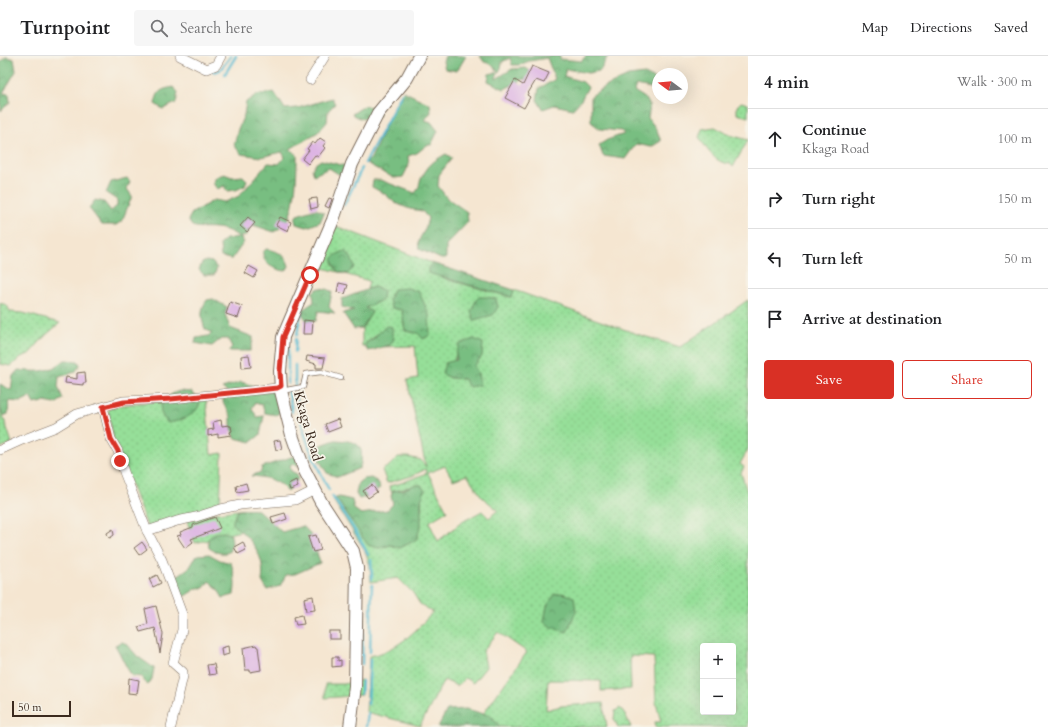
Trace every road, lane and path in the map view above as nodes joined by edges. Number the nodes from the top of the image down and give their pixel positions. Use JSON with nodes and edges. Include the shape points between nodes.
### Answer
{"nodes":[{"id":1,"x":180,"y":56,"type":"edge"},
{"id":2,"x":221,"y":56,"type":"edge"},
{"id":3,"x":325,"y":56,"type":"edge"},
{"id":4,"x":419,"y":56,"type":"edge"},
{"id":5,"x":310,"y":80,"type":"dead end"},
{"id":6,"x":341,"y":378,"type":"dead end"},
{"id":7,"x":281,"y":388,"type":"junction"},
{"id":8,"x":103,"y":407,"type":"junction"},
{"id":9,"x":0,"y":450,"type":"edge"},
{"id":10,"x":315,"y":490,"type":"junction"},
{"id":11,"x":147,"y":531,"type":"junction"},
{"id":12,"x":171,"y":727,"type":"edge"},
{"id":13,"x":350,"y":727,"type":"edge"}],
"edges":[{"from":1,"to":2,"type":"street","via":[[206,69],[216,65]]},
{"from":3,"to":5,"type":"street"},
{"from":4,"to":7,"type":"street","name":"Kkaga Road","via":[[407,78],[378,113],[352,164],[333,220],[283,337]]},
{"from":6,"to":7,"type":"lane","via":[[321,372],[306,374],[303,387]]},
{"from":7,"to":8,"type":"street","via":[[124,402]]},
{"from":7,"to":10,"type":"street","name":"Kkaga Road","via":[[292,435],[304,469]]},
{"from":8,"to":9,"type":"street","via":[[77,414],[56,427]]},
{"from":8,"to":11,"type":"street","via":[[111,439],[118,451]]},
{"from":10,"to":11,"type":"street","via":[[295,500],[224,508]]},
{"from":10,"to":13,"type":"street","name":"Kkaga Road","via":[[353,551],[357,568],[355,686]]},
{"from":11,"to":12,"type":"street","via":[[162,560],[182,614],[182,630],[173,662],[184,672]]}]}
